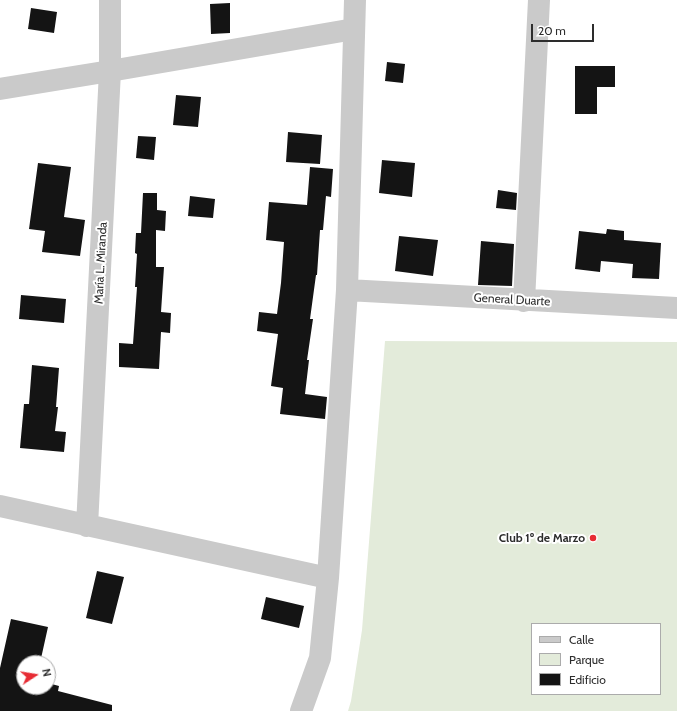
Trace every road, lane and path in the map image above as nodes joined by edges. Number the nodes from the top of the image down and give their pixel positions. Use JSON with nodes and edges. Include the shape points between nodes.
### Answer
{"nodes":[{"id":1,"x":110,"y":0,"type":"edge"},
{"id":2,"x":539,"y":0,"type":"edge"},
{"id":3,"x":361,"y":1,"type":"edge"},
{"id":4,"x":354,"y":29,"type":"junction"},
{"id":5,"x":110,"y":71,"type":"junction"},
{"id":6,"x":0,"y":88,"type":"edge"},
{"id":7,"x":347,"y":290,"type":"junction"},
{"id":8,"x":524,"y":300,"type":"junction"},
{"id":9,"x":677,"y":308,"type":"edge"},
{"id":10,"x":0,"y":506,"type":"edge"},
{"id":11,"x":87,"y":526,"type":"junction"},
{"id":12,"x":328,"y":578,"type":"junction"},
{"id":13,"x":301,"y":711,"type":"edge"}],
"edges":[{"from":1,"to":5,"type":"street","name":"María L. Miranda"},
{"from":2,"to":8,"type":"street"},
{"from":3,"to":4,"type":"street"},
{"from":4,"to":5,"type":"street"},
{"from":4,"to":7,"type":"street"},
{"from":5,"to":6,"type":"street"},
{"from":5,"to":11,"type":"street","name":"María L. Miranda"},
{"from":7,"to":8,"type":"street","name":"General Duarte"},
{"from":7,"to":12,"type":"street"},
{"from":8,"to":9,"type":"street","name":"General Duarte"},
{"from":10,"to":11,"type":"street"},
{"from":11,"to":12,"type":"street"},
{"from":12,"to":13,"type":"street","via":[[320,658]]}]}
